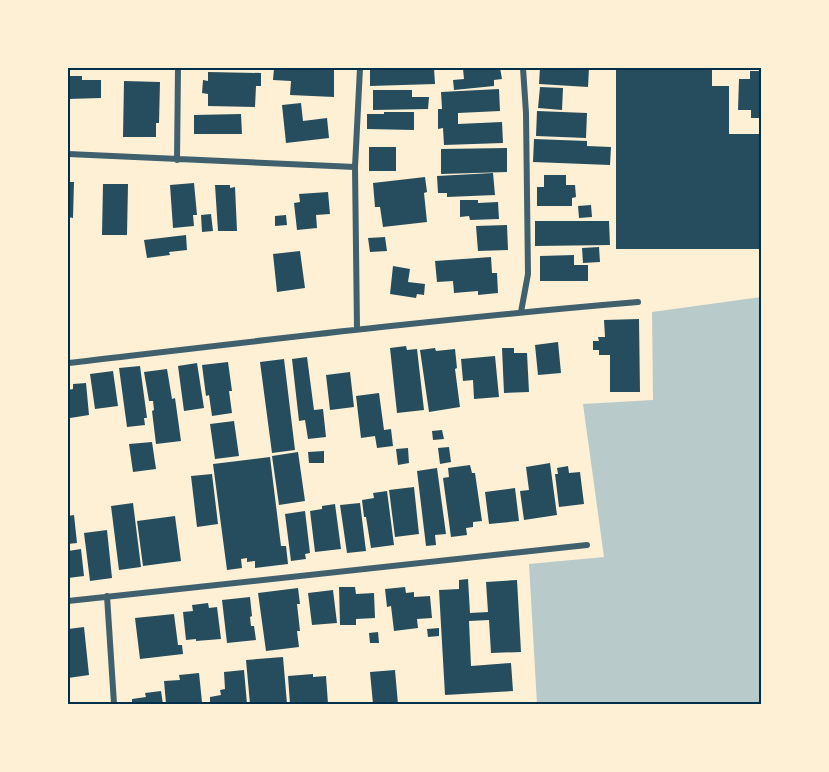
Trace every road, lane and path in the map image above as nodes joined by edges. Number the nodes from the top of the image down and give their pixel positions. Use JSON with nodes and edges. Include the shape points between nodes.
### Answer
{"nodes":[{"id":1,"x":178,"y":68,"type":"edge"},
{"id":2,"x":360,"y":68,"type":"edge"},
{"id":3,"x":523,"y":68,"type":"edge"},
{"id":4,"x":68,"y":154,"type":"edge"},
{"id":5,"x":177,"y":160,"type":"junction"},
{"id":6,"x":355,"y":167,"type":"junction"},
{"id":7,"x":638,"y":302,"type":"dead end"},
{"id":8,"x":521,"y":312,"type":"junction"},
{"id":9,"x":357,"y":329,"type":"junction"},
{"id":10,"x":68,"y":363,"type":"edge"},
{"id":11,"x":587,"y":545,"type":"dead end"},
{"id":12,"x":106,"y":596,"type":"junction"},
{"id":13,"x":68,"y":601,"type":"edge"},
{"id":14,"x":114,"y":705,"type":"edge"}],
"edges":[{"from":1,"to":5,"type":"street"},
{"from":2,"to":6,"type":"street"},
{"from":3,"to":8,"type":"street","via":[[528,274]]},
{"from":4,"to":5,"type":"street"},
{"from":5,"to":6,"type":"street"},
{"from":6,"to":9,"type":"street"},
{"from":7,"to":8,"type":"street"},
{"from":8,"to":9,"type":"street"},
{"from":9,"to":10,"type":"street"},
{"from":11,"to":12,"type":"street"},
{"from":12,"to":13,"type":"street"},
{"from":12,"to":14,"type":"street"}]}
